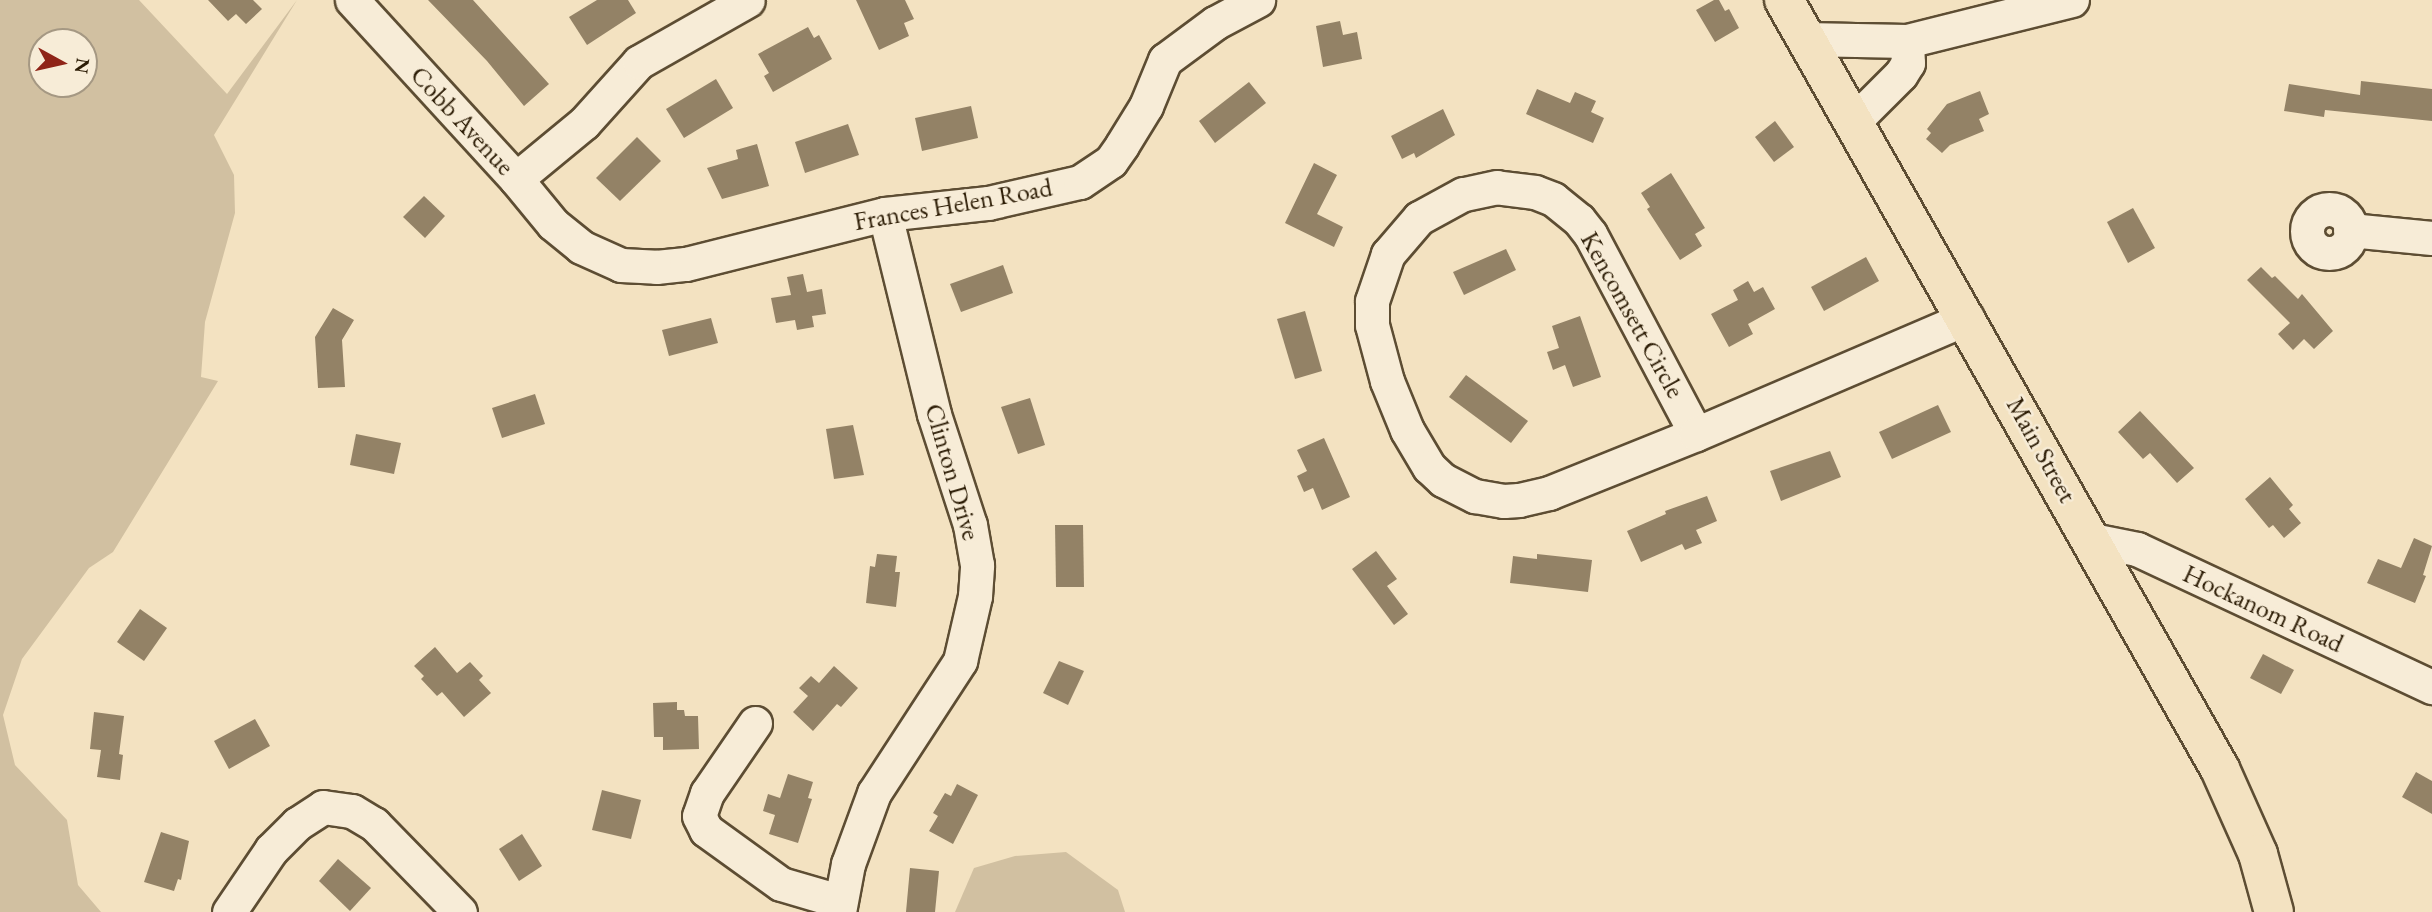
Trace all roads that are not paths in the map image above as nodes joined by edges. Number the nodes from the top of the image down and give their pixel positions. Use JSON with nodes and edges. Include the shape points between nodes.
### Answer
{"nodes":[{"id":1,"x":352,"y":0,"type":"edge"},
{"id":2,"x":748,"y":0,"type":"edge"},
{"id":3,"x":1258,"y":0,"type":"edge"},
{"id":4,"x":1784,"y":0,"type":"edge"},
{"id":5,"x":2072,"y":0,"type":"edge"},
{"id":6,"x":1805,"y":39,"type":"junction"},
{"id":7,"x":1907,"y":41,"type":"junction"},
{"id":8,"x":1852,"y":122,"type":"junction"},
{"id":9,"x":516,"y":179,"type":"junction"},
{"id":10,"x":885,"y":214,"type":"junction"},
{"id":11,"x":2350,"y":230,"type":"dead end"},
{"id":12,"x":2432,"y":238,"type":"edge"},
{"id":13,"x":574,"y":240,"type":"joint"},
{"id":14,"x":1966,"y":317,"type":"junction"},
{"id":15,"x":1696,"y":434,"type":"junction"},
{"id":16,"x":2092,"y":540,"type":"junction"},
{"id":17,"x":2432,"y":687,"type":"edge"},
{"id":18,"x":755,"y":723,"type":"dead end"},
{"id":19,"x":839,"y":906,"type":"edge"},
{"id":20,"x":229,"y":912,"type":"edge"},
{"id":21,"x":460,"y":912,"type":"edge"},
{"id":22,"x":2274,"y":912,"type":"edge"}],
"edges":[{"from":1,"to":9,"type":"street","name":"Cobb Avenue"},
{"from":2,"to":9,"type":"street","via":[[639,62],[584,123]]},
{"from":3,"to":10,"type":"street","name":"Frances Helen Road","via":[[1203,30],[1165,60],[1136,125],[1111,161],[1095,174],[1080,182],[988,203]]},
{"from":4,"to":6,"type":"main road","name":"Main Street"},
{"from":5,"to":7,"type":"street"},
{"from":6,"to":7,"type":"street"},
{"from":6,"to":8,"type":"main road","name":"Main Street"},
{"from":7,"to":8,"type":"street","via":[[1908,63],[1901,74]]},
{"from":8,"to":14,"type":"main road","name":"Main Street"},
{"from":9,"to":13,"type":"street","name":"Cobb Avenue","via":[[553,224]]},
{"from":10,"to":13,"type":"street","name":"Frances Helen Road","via":[[686,264],[656,267],[621,265]]},
{"from":10,"to":19,"type":"street","name":"Clinton Drive","via":[[934,414],[970,525],[977,565],[975,596],[960,661],[874,793],[848,864]]},
{"from":11,"to":12,"type":"street"},
{"from":14,"to":15,"type":"street","name":"Kencomsett Circle"},
{"from":14,"to":16,"type":"main road","name":"Main Street"},
{"from":15,"to":15,"type":"street","name":"Kencomsett Circle","via":[[1594,242],[1579,220],[1553,199],[1497,187],[1463,194],[1419,218],[1388,254],[1371,301],[1377,349],[1407,430],[1429,467],[1454,487],[1490,499],[1534,498]]},
{"from":16,"to":17,"type":"street","name":"Hockanom Road","via":[[2137,550]]},
{"from":16,"to":22,"type":"main road","name":"Main Street","via":[[2234,797],[2258,853]]},
{"from":18,"to":19,"type":"street","via":[[707,793],[699,816],[706,830],[781,884]]},
{"from":20,"to":21,"type":"street","via":[[271,850],[323,807],[352,811],[374,824]]}]}
